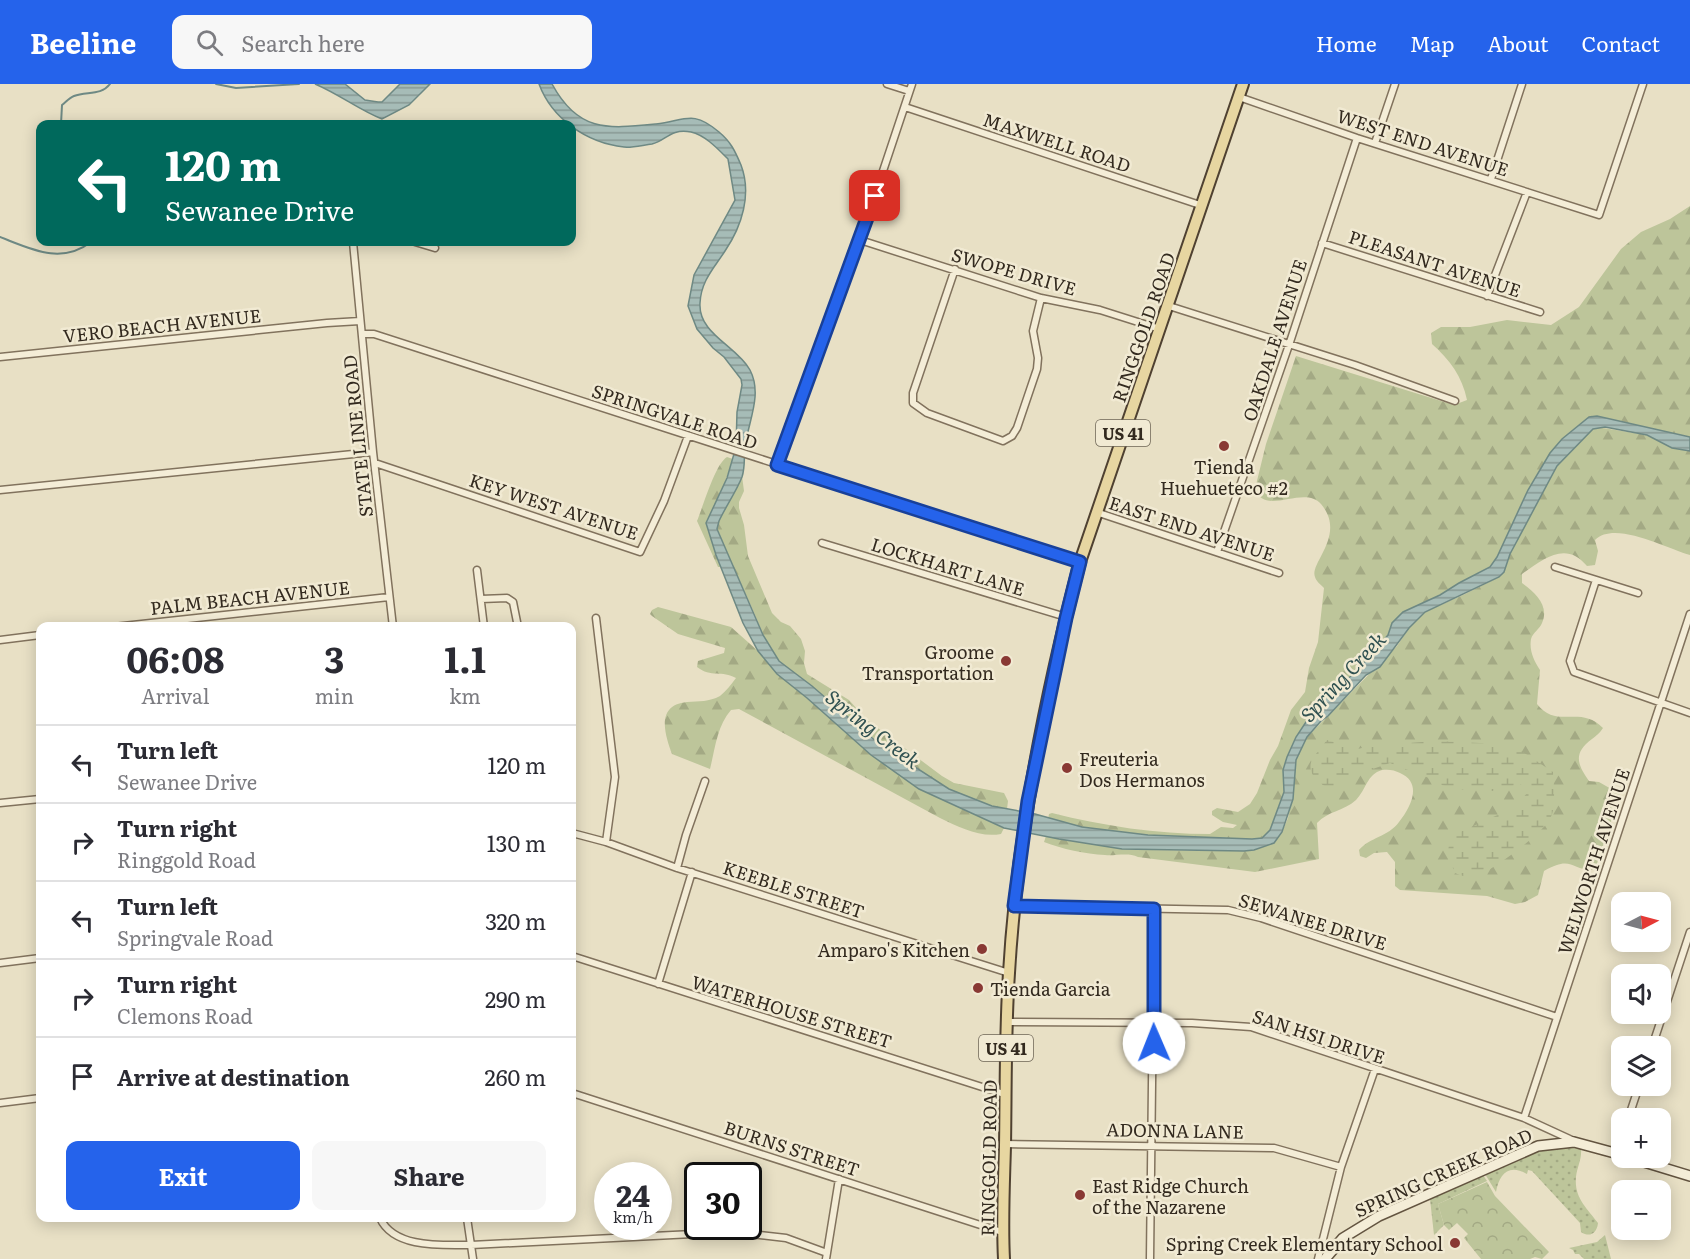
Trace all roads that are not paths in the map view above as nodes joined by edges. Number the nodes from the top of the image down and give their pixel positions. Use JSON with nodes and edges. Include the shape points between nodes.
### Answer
{"nodes":[{"id":1,"x":888,"y":84,"type":"edge"},
{"id":2,"x":912,"y":84,"type":"edge"},
{"id":3,"x":1243,"y":84,"type":"edge"},
{"id":4,"x":1395,"y":84,"type":"edge"},
{"id":5,"x":1522,"y":84,"type":"edge"},
{"id":6,"x":1643,"y":84,"type":"edge"},
{"id":7,"x":909,"y":92,"type":"junction"},
{"id":8,"x":1239,"y":97,"type":"junction"},
{"id":9,"x":905,"y":107,"type":"junction"},
{"id":10,"x":1357,"y":138,"type":"junction"},
{"id":11,"x":1375,"y":143,"type":"junction"},
{"id":12,"x":1491,"y":179,"type":"junction"},
{"id":13,"x":1527,"y":192,"type":"junction"},
{"id":14,"x":1200,"y":205,"type":"junction"},
{"id":15,"x":860,"y":240,"type":"junction"},
{"id":16,"x":1322,"y":243,"type":"junction"},
{"id":17,"x":353,"y":246,"type":"edge"},
{"id":18,"x":428,"y":246,"type":"edge"},
{"id":19,"x":435,"y":248,"type":"dead end"},
{"id":20,"x":955,"y":269,"type":"junction"},
{"id":21,"x":1487,"y":296,"type":"junction"},
{"id":22,"x":1041,"y":298,"type":"junction"},
{"id":23,"x":1168,"y":306,"type":"junction"},
{"id":24,"x":1540,"y":312,"type":"dead end"},
{"id":25,"x":360,"y":321,"type":"junction"},
{"id":26,"x":1160,"y":329,"type":"junction"},
{"id":27,"x":362,"y":334,"type":"junction"},
{"id":28,"x":1289,"y":345,"type":"junction"},
{"id":29,"x":0,"y":357,"type":"edge"},
{"id":30,"x":1455,"y":400,"type":"dead end"},
{"id":31,"x":688,"y":436,"type":"junction"},
{"id":32,"x":373,"y":452,"type":"junction"},
{"id":33,"x":375,"y":462,"type":"junction"},
{"id":34,"x":777,"y":465,"type":"junction"},
{"id":35,"x":0,"y":490,"type":"edge"},
{"id":36,"x":1096,"y":512,"type":"junction"},
{"id":37,"x":822,"y":543,"type":"dead end"},
{"id":38,"x":1217,"y":552,"type":"junction"},
{"id":39,"x":1080,"y":562,"type":"junction"},
{"id":40,"x":1555,"y":567,"type":"dead end"},
{"id":41,"x":477,"y":570,"type":"dead end"},
{"id":42,"x":1280,"y":573,"type":"dead end"},
{"id":43,"x":1596,"y":580,"type":"junction"},
{"id":44,"x":1638,"y":593,"type":"dead end"},
{"id":45,"x":389,"y":597,"type":"junction"},
{"id":46,"x":481,"y":599,"type":"junction"},
{"id":47,"x":1690,"y":614,"type":"edge"},
{"id":48,"x":596,"y":618,"type":"dead end"},
{"id":49,"x":1066,"y":618,"type":"junction"},
{"id":50,"x":160,"y":622,"type":"edge"},
{"id":51,"x":392,"y":622,"type":"edge"},
{"id":52,"x":483,"y":622,"type":"edge"},
{"id":53,"x":517,"y":622,"type":"edge"},
{"id":54,"x":36,"y":636,"type":"edge"},
{"id":55,"x":0,"y":640,"type":"edge"},
{"id":56,"x":1661,"y":702,"type":"junction"},
{"id":57,"x":1690,"y":712,"type":"edge"},
{"id":58,"x":705,"y":782,"type":"dead end"},
{"id":59,"x":36,"y":799,"type":"edge"},
{"id":60,"x":0,"y":803,"type":"edge"},
{"id":61,"x":576,"y":834,"type":"edge"},
{"id":62,"x":606,"y":842,"type":"junction"},
{"id":63,"x":677,"y":868,"type":"junction"},
{"id":64,"x":692,"y":872,"type":"junction"},
{"id":65,"x":1014,"y":906,"type":"junction"},
{"id":66,"x":1154,"y":909,"type":"junction"},
{"id":67,"x":1690,"y":932,"type":"edge"},
{"id":68,"x":576,"y":957,"type":"edge"},
{"id":69,"x":36,"y":958,"type":"edge"},
{"id":70,"x":0,"y":963,"type":"edge"},
{"id":71,"x":1009,"y":974,"type":"junction"},
{"id":72,"x":658,"y":984,"type":"junction"},
{"id":73,"x":1557,"y":1017,"type":"junction"},
{"id":74,"x":1007,"y":1022,"type":"junction"},
{"id":75,"x":1154,"y":1023,"type":"junction"},
{"id":76,"x":1656,"y":1036,"type":"edge"},
{"id":77,"x":1375,"y":1070,"type":"junction"},
{"id":78,"x":576,"y":1094,"type":"edge"},
{"id":79,"x":1004,"y":1094,"type":"junction"},
{"id":80,"x":36,"y":1098,"type":"edge"},
{"id":81,"x":0,"y":1102,"type":"edge"},
{"id":82,"x":1524,"y":1118,"type":"junction"},
{"id":83,"x":1574,"y":1142,"type":"junction"},
{"id":84,"x":1005,"y":1144,"type":"junction"},
{"id":85,"x":1152,"y":1145,"type":"junction"},
{"id":86,"x":1611,"y":1152,"type":"edge"},
{"id":87,"x":1341,"y":1167,"type":"junction"},
{"id":88,"x":1664,"y":1168,"type":"edge"},
{"id":89,"x":1690,"y":1176,"type":"edge"},
{"id":90,"x":840,"y":1179,"type":"junction"},
{"id":91,"x":382,"y":1222,"type":"edge"},
{"id":92,"x":468,"y":1222,"type":"edge"},
{"id":93,"x":1002,"y":1232,"type":"junction"},
{"id":94,"x":471,"y":1245,"type":"junction"},
{"id":95,"x":826,"y":1256,"type":"edge"},
{"id":96,"x":473,"y":1259,"type":"edge"},
{"id":97,"x":1004,"y":1259,"type":"edge"},
{"id":98,"x":1150,"y":1259,"type":"edge"},
{"id":99,"x":1318,"y":1259,"type":"edge"},
{"id":100,"x":1324,"y":1259,"type":"edge"}],
"edges":[{"from":1,"to":7,"type":"street"},
{"from":2,"to":7,"type":"street"},
{"from":3,"to":8,"type":"main road","name":"RINGGOLD ROAD","number":"US 41"},
{"from":4,"to":11,"type":"street"},
{"from":5,"to":12,"type":"street"},
{"from":6,"to":13,"type":"street","name":"WEST END AVENUE","via":[[1599,215]]},
{"from":7,"to":9,"type":"street"},
{"from":8,"to":10,"type":"street","name":"WEST END AVENUE"},
{"from":8,"to":14,"type":"main road","name":"RINGGOLD ROAD","number":"US 41"},
{"from":9,"to":14,"type":"street","name":"MAXWELL ROAD"},
{"from":9,"to":15,"type":"street"},
{"from":10,"to":11,"type":"street","name":"WEST END AVENUE"},
{"from":10,"to":16,"type":"street","name":"OAKDALE AVENUE"},
{"from":11,"to":12,"type":"street","name":"WEST END AVENUE"},
{"from":12,"to":13,"type":"street","name":"WEST END AVENUE"},
{"from":13,"to":21,"type":"street"},
{"from":14,"to":23,"type":"main road","name":"RINGGOLD ROAD","number":"US 41"},
{"from":15,"to":20,"type":"street","name":"SWOPE DRIVE"},
{"from":15,"to":34,"type":"street"},
{"from":16,"to":21,"type":"street","name":"PLEASANT AVENUE"},
{"from":16,"to":28,"type":"street","name":"OAKDALE AVENUE"},
{"from":17,"to":25,"type":"street","name":"STATE LINE ROAD"},
{"from":18,"to":19,"type":"street"},
{"from":20,"to":22,"type":"street","name":"SWOPE DRIVE"},
{"from":20,"to":22,"type":"street","via":[[913,403],[927,413],[1003,441],[1017,428],[1037,369],[1033,331]]},
{"from":21,"to":24,"type":"street","name":"PLEASANT AVENUE"},
{"from":22,"to":26,"type":"street","name":"SWOPE DRIVE","via":[[1100,310]]},
{"from":23,"to":26,"type":"main road","name":"RINGGOLD ROAD","number":"US 41"},
{"from":23,"to":28,"type":"street"},
{"from":25,"to":27,"type":"street","name":"STATE LINE ROAD"},
{"from":25,"to":29,"type":"street","name":"VERO BEACH AVENUE"},
{"from":26,"to":36,"type":"main road","name":"RINGGOLD ROAD","number":"US 41"},
{"from":27,"to":31,"type":"street","name":"SPRINGVALE ROAD","via":[[374,334]]},
{"from":27,"to":32,"type":"street","name":"STATE LINE ROAD"},
{"from":28,"to":30,"type":"street"},
{"from":28,"to":38,"type":"street","name":"OAKDALE AVENUE"},
{"from":31,"to":33,"type":"street","name":"KEY WEST AVENUE","via":[[640,552]]},
{"from":31,"to":34,"type":"street","name":"SPRINGVALE ROAD"},
{"from":32,"to":33,"type":"street","name":"STATE LINE ROAD"},
{"from":32,"to":35,"type":"street"},
{"from":33,"to":45,"type":"street","name":"STATE LINE ROAD"},
{"from":34,"to":39,"type":"street","name":"SPRINGVALE ROAD"},
{"from":36,"to":38,"type":"street","name":"EAST END AVENUE"},
{"from":36,"to":39,"type":"main road","name":"RINGGOLD ROAD","number":"US 41"},
{"from":37,"to":49,"type":"street","name":"LOCKHART LANE"},
{"from":38,"to":42,"type":"street","name":"EAST END AVENUE"},
{"from":39,"to":49,"type":"main road","name":"RINGGOLD ROAD","number":"US 41"},
{"from":40,"to":43,"type":"street"},
{"from":41,"to":46,"type":"street"},
{"from":43,"to":44,"type":"street"},
{"from":43,"to":56,"type":"street","via":[[1570,661],[1574,672]]},
{"from":45,"to":50,"type":"street","name":"PALM BEACH AVENUE"},
{"from":45,"to":51,"type":"street","name":"STATE LINE ROAD"},
{"from":46,"to":52,"type":"street"},
{"from":46,"to":53,"type":"street","via":[[507,598],[513,602]]},
{"from":47,"to":56,"type":"street","name":"WELWORTH AVENUE"},
{"from":48,"to":62,"type":"street","via":[[615,777]]},
{"from":49,"to":65,"type":"main road","name":"RINGGOLD ROAD","number":"US 41","via":[[1028,801]]},
{"from":54,"to":55,"type":"street"},
{"from":56,"to":57,"type":"street"},
{"from":56,"to":73,"type":"street","name":"WELWORTH AVENUE"},
{"from":58,"to":63,"type":"street"},
{"from":59,"to":60,"type":"street"},
{"from":61,"to":62,"type":"street","name":"KEEBLE STREET"},
{"from":62,"to":63,"type":"street","name":"KEEBLE STREET"},
{"from":63,"to":64,"type":"street","name":"KEEBLE STREET"},
{"from":64,"to":71,"type":"street","name":"KEEBLE STREET"},
{"from":64,"to":72,"type":"street"},
{"from":65,"to":66,"type":"street","name":"SEWANEE DRIVE"},
{"from":65,"to":71,"type":"main road","name":"RINGGOLD ROAD","number":"US 41"},
{"from":66,"to":73,"type":"street","name":"SEWANEE DRIVE","via":[[1228,910],[1261,918]]},
{"from":66,"to":75,"type":"street"},
{"from":67,"to":76,"type":"street"},
{"from":68,"to":72,"type":"street","name":"WATERHOUSE STREET"},
{"from":69,"to":70,"type":"street"},
{"from":71,"to":74,"type":"main road","name":"RINGGOLD ROAD","number":"US 41"},
{"from":72,"to":79,"type":"street","name":"WATERHOUSE STREET"},
{"from":73,"to":82,"type":"street","name":"WELWORTH AVENUE"},
{"from":74,"to":75,"type":"street","name":"SAN HSI DRIVE"},
{"from":74,"to":79,"type":"main road","name":"RINGGOLD ROAD","number":"US 41"},
{"from":75,"to":77,"type":"street","name":"SAN HSI DRIVE","via":[[1251,1027]]},
{"from":75,"to":85,"type":"street"},
{"from":77,"to":82,"type":"street","name":"SAN HSI DRIVE"},
{"from":77,"to":87,"type":"street"},
{"from":78,"to":90,"type":"street","name":"BURNS STREET"},
{"from":79,"to":84,"type":"main road","name":"RINGGOLD ROAD","number":"US 41"},
{"from":80,"to":81,"type":"street"},
{"from":82,"to":83,"type":"street","name":"SAN HSI DRIVE"},
{"from":83,"to":86,"type":"street","name":"SPRING CREEK ROAD"},
{"from":83,"to":100,"type":"street","name":"SPRING CREEK ROAD","via":[[1538,1146],[1379,1216],[1343,1238]]},
{"from":84,"to":85,"type":"street","name":"ADONNA LANE"},
{"from":84,"to":93,"type":"main road","name":"RINGGOLD ROAD","number":"US 41"},
{"from":85,"to":87,"type":"street","name":"ADONNA LANE","via":[[1274,1148]]},
{"from":85,"to":98,"type":"street"},
{"from":87,"to":99,"type":"street"},
{"from":88,"to":89,"type":"street"},
{"from":90,"to":93,"type":"street","name":"BURNS STREET"},
{"from":90,"to":95,"type":"street"},
{"from":91,"to":94,"type":"street","via":[[414,1243]]},
{"from":92,"to":94,"type":"street"},
{"from":93,"to":97,"type":"main road","name":"RINGGOLD ROAD","number":"US 41"},
{"from":94,"to":95,"type":"street","via":[[733,1232],[786,1238]]},
{"from":94,"to":96,"type":"street"}]}
